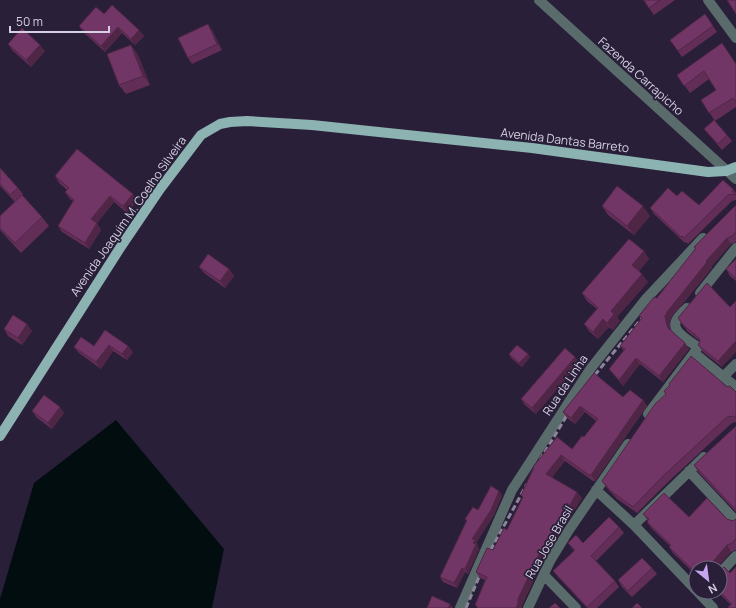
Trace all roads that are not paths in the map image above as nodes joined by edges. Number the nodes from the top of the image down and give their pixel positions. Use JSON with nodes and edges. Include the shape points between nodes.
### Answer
{"nodes":[{"id":1,"x":539,"y":0,"type":"edge"},
{"id":2,"x":708,"y":0,"type":"edge"},
{"id":3,"x":736,"y":38,"type":"edge"},
{"id":4,"x":390,"y":134,"type":"joint"},
{"id":5,"x":736,"y":167,"type":"edge"},
{"id":6,"x":726,"y":171,"type":"junction"},
{"id":7,"x":736,"y":179,"type":"edge"},
{"id":8,"x":710,"y":231,"type":"edge"},
{"id":9,"x":736,"y":248,"type":"edge"},
{"id":10,"x":694,"y":353,"type":"junction"},
{"id":11,"x":736,"y":364,"type":"edge"},
{"id":12,"x":723,"y":377,"type":"junction"},
{"id":13,"x":736,"y":387,"type":"edge"},
{"id":14,"x":644,"y":421,"type":"edge"},
{"id":15,"x":635,"y":434,"type":"edge"},
{"id":16,"x":0,"y":436,"type":"edge"},
{"id":17,"x":709,"y":453,"type":"edge"},
{"id":18,"x":689,"y":472,"type":"junction"},
{"id":19,"x":596,"y":490,"type":"junction"},
{"id":20,"x":736,"y":521,"type":"edge"},
{"id":21,"x":634,"y":526,"type":"junction"},
{"id":22,"x":736,"y":556,"type":"edge"},
{"id":23,"x":728,"y":564,"type":"edge"},
{"id":24,"x":544,"y":575,"type":"junction"},
{"id":25,"x":688,"y":581,"type":"edge"},
{"id":26,"x":706,"y":600,"type":"edge"},
{"id":27,"x":460,"y":608,"type":"edge"},
{"id":28,"x":528,"y":608,"type":"edge"},
{"id":29,"x":576,"y":608,"type":"edge"},
{"id":30,"x":713,"y":608,"type":"edge"}],
"edges":[{"from":1,"to":6,"type":"street","name":"Fazenda Carrapicho"},
{"from":2,"to":3,"type":"street"},
{"from":4,"to":6,"type":"main road","name":"Avenida Dantas Barreto","via":[[532,148],[697,171]]},
{"from":4,"to":16,"type":"main road","name":"Avenida Joaquim M. Coelho Silveira","via":[[246,121],[220,124],[202,135],[160,189],[120,248]]},
{"from":5,"to":6,"type":"main road","name":"Avenida Dantas Barreto"},
{"from":6,"to":7,"type":"street","name":"Fazenda Carrapicho"},
{"from":8,"to":27,"type":"street","name":"Rua da Linha","via":[[645,300],[591,368],[512,490]]},
{"from":9,"to":10,"type":"street","via":[[676,322],[679,332],[698,347]]},
{"from":10,"to":12,"type":"street"},
{"from":10,"to":14,"type":"street"},
{"from":11,"to":12,"type":"street"},
{"from":12,"to":13,"type":"street"},
{"from":15,"to":19,"type":"street","name":"Rua Jose Brasil"},
{"from":17,"to":18,"type":"street"},
{"from":18,"to":20,"type":"street"},
{"from":18,"to":21,"type":"street"},
{"from":19,"to":21,"type":"street"},
{"from":19,"to":24,"type":"street","name":"Rua Jose Brasil","via":[[550,561]]},
{"from":21,"to":25,"type":"street"},
{"from":22,"to":23,"type":"street"},
{"from":24,"to":28,"type":"street","name":"Rua Jose Brasil"},
{"from":24,"to":29,"type":"street"},
{"from":26,"to":30,"type":"street"}]}
